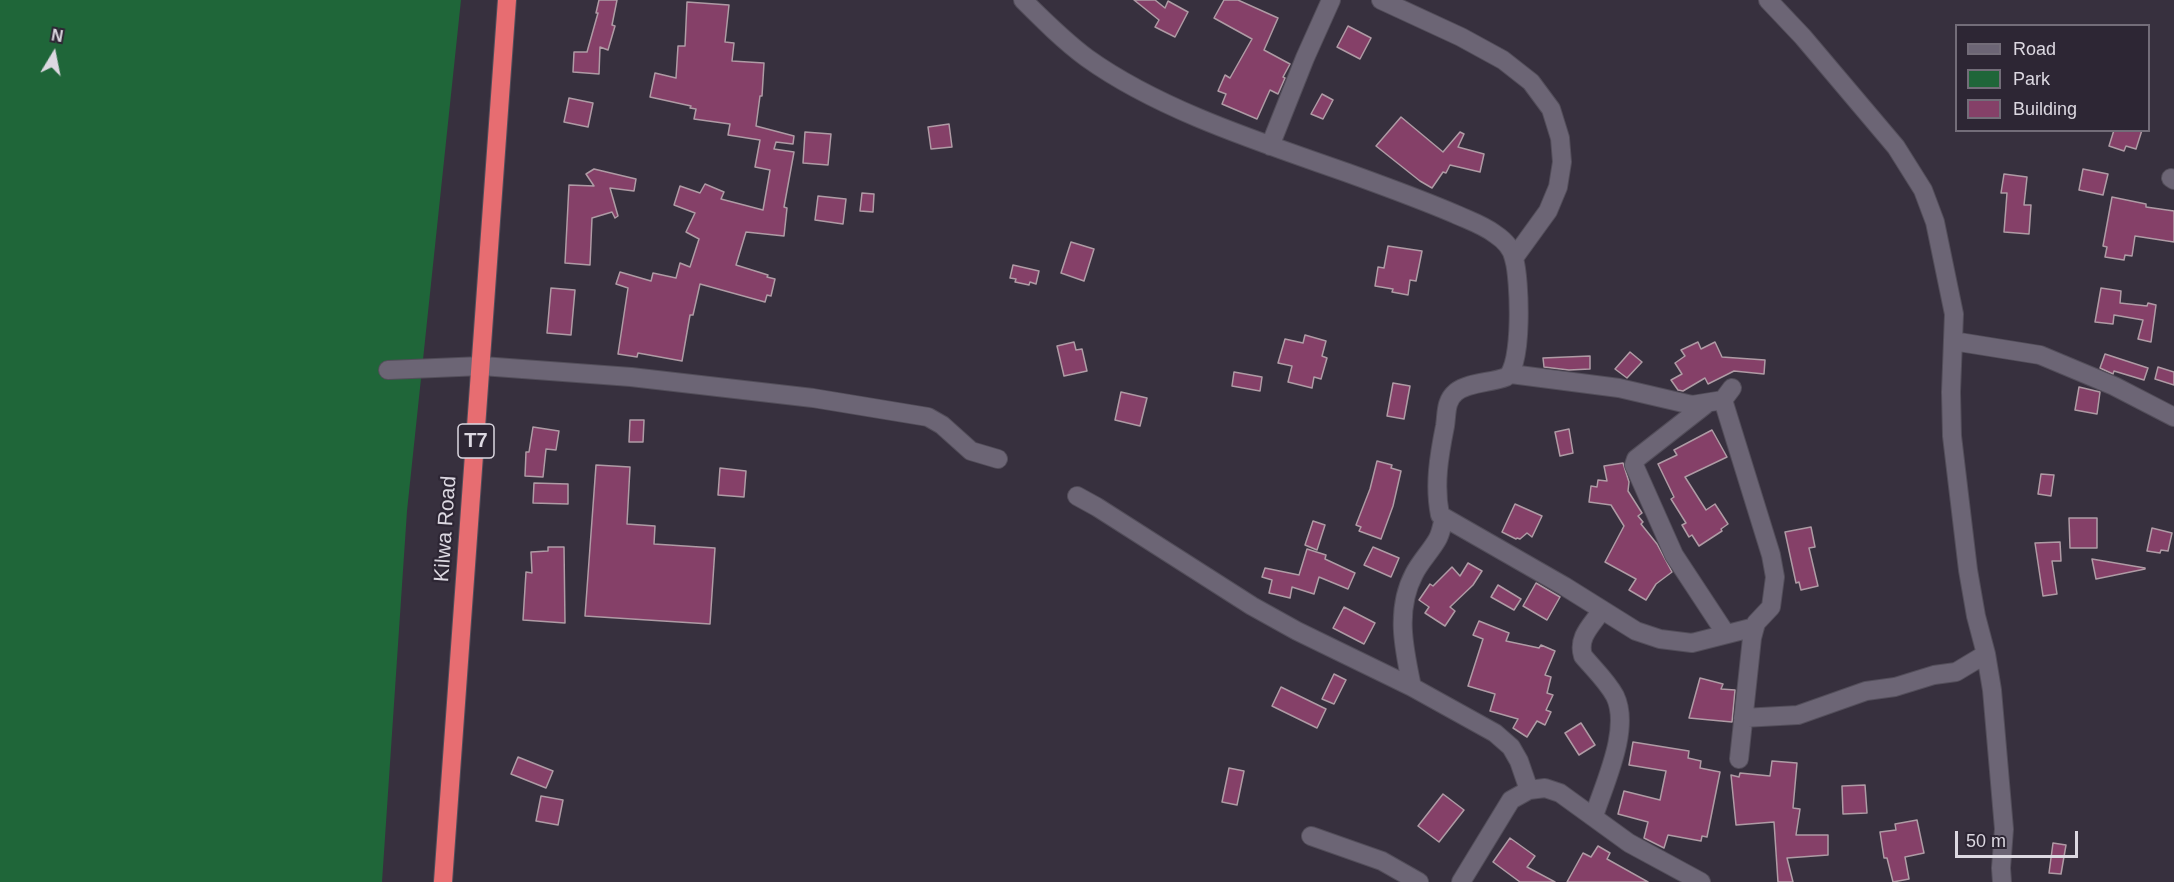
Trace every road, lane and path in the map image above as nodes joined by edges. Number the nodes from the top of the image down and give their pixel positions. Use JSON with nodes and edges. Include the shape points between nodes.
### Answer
{"nodes":[{"id":1,"x":507,"y":0,"type":"edge"},
{"id":2,"x":1023,"y":0,"type":"edge"},
{"id":3,"x":1330,"y":0,"type":"edge"},
{"id":4,"x":1380,"y":0,"type":"edge"},
{"id":5,"x":1768,"y":0,"type":"edge"},
{"id":6,"x":1270,"y":146,"type":"junction"},
{"id":7,"x":1514,"y":258,"type":"junction"},
{"id":8,"x":1953,"y":341,"type":"junction"},
{"id":9,"x":482,"y":366,"type":"junction"},
{"id":10,"x":388,"y":370,"type":"dead end"},
{"id":11,"x":1511,"y":374,"type":"junction"},
{"id":12,"x":1720,"y":398,"type":"junction"},
{"id":13,"x":2174,"y":417,"type":"edge"},
{"id":14,"x":998,"y":459,"type":"dead end"},
{"id":15,"x":1077,"y":496,"type":"dead end"},
{"id":16,"x":1444,"y":518,"type":"junction"},
{"id":17,"x":1602,"y":610,"type":"junction"},
{"id":18,"x":1755,"y":627,"type":"junction"},
{"id":19,"x":1726,"y":634,"type":"junction"},
{"id":20,"x":1986,"y":654,"type":"junction"},
{"id":21,"x":1412,"y":687,"type":"junction"},
{"id":22,"x":1743,"y":718,"type":"junction"},
{"id":23,"x":1739,"y":759,"type":"dead end"},
{"id":24,"x":1529,"y":790,"type":"junction"},
{"id":25,"x":1593,"y":816,"type":"junction"},
{"id":26,"x":1311,"y":836,"type":"dead end"},
{"id":27,"x":443,"y":882,"type":"edge"},
{"id":28,"x":1419,"y":882,"type":"edge"},
{"id":29,"x":1461,"y":882,"type":"edge"},
{"id":30,"x":1701,"y":882,"type":"edge"},
{"id":31,"x":2002,"y":882,"type":"edge"}],
"edges":[{"from":1,"to":9,"type":"highway","name":"Kilwa Road","number":"T7"},
{"from":2,"to":6,"type":"street","via":[[1086,57],[1123,81]]},
{"from":3,"to":6,"type":"street"},
{"from":4,"to":7,"type":"street","via":[[1503,60],[1531,82],[1551,109],[1560,138],[1558,187],[1548,211]]},
{"from":5,"to":8,"type":"street","via":[[1889,139],[1923,190],[1935,222],[1951,297]]},
{"from":6,"to":7,"type":"street","via":[[1480,225],[1507,243]]},
{"from":7,"to":11,"type":"street","via":[[1518,341]]},
{"from":8,"to":13,"type":"street","via":[[2040,355]]},
{"from":8,"to":20,"type":"street","via":[[1952,436],[1970,581]]},
{"from":9,"to":10,"type":"street"},
{"from":9,"to":14,"type":"street","via":[[631,377],[906,412],[933,419],[971,451]]},
{"from":9,"to":27,"type":"highway","name":"Kilwa Road","number":"T7"},
{"from":11,"to":12,"type":"street","via":[[1618,388],[1692,405]]},
{"from":11,"to":16,"type":"street","via":[[1464,387],[1455,392],[1447,405],[1437,481],[1439,512]]},
{"from":12,"to":18,"type":"street","via":[[1774,565],[1771,608]]},
{"from":12,"to":19,"type":"street","via":[[1636,459],[1634,465],[1674,555]]},
{"from":15,"to":21,"type":"street","via":[[1297,632]]},
{"from":16,"to":17,"type":"street"},
{"from":16,"to":21,"type":"street","via":[[1438,538],[1413,574],[1404,596],[1403,635]]},
{"from":17,"to":19,"type":"street","via":[[1636,631],[1660,639],[1692,643]]},
{"from":17,"to":25,"type":"street","via":[[1581,639],[1581,648],[1615,696],[1620,717],[1617,747]]},
{"from":18,"to":19,"type":"street"},
{"from":18,"to":22,"type":"street"},
{"from":20,"to":22,"type":"street","via":[[1956,672],[1866,691],[1798,715]]},
{"from":20,"to":31,"type":"street","via":[[2004,829]]},
{"from":21,"to":24,"type":"street","via":[[1495,733],[1511,747]]},
{"from":22,"to":23,"type":"street"},
{"from":24,"to":25,"type":"street","via":[[1545,788],[1560,793]]},
{"from":24,"to":29,"type":"street","via":[[1511,800]]},
{"from":25,"to":30,"type":"street","via":[[1629,843]]},
{"from":26,"to":28,"type":"street","via":[[1382,861]]}]}
